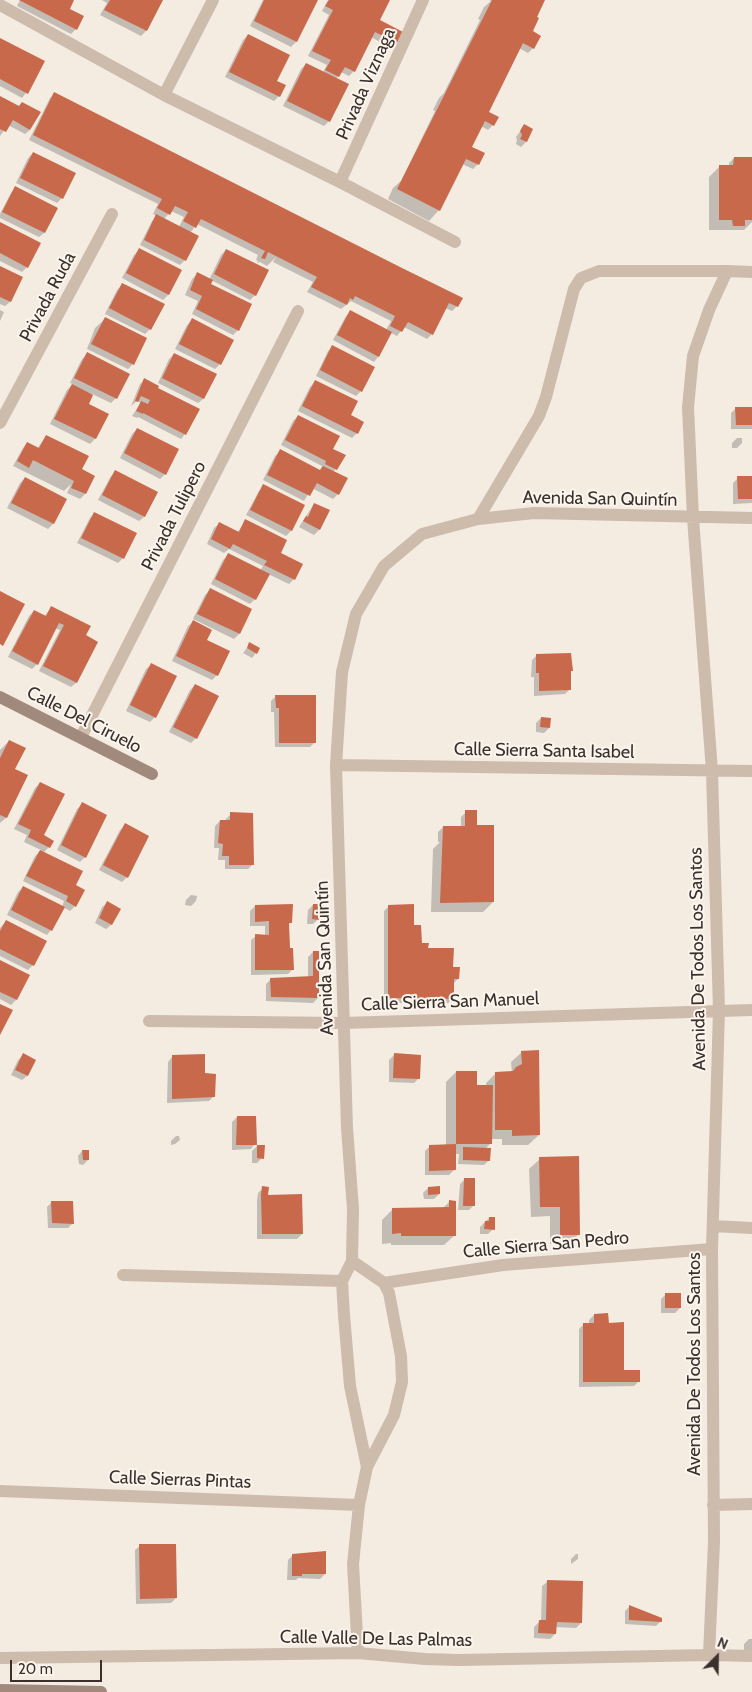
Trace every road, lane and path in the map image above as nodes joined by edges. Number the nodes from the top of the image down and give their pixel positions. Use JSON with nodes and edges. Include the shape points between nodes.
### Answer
{"nodes":[{"id":1,"x":213,"y":0,"type":"edge"},
{"id":2,"x":423,"y":0,"type":"edge"},
{"id":3,"x":0,"y":6,"type":"edge"},
{"id":4,"x":164,"y":95,"type":"junction"},
{"id":5,"x":340,"y":182,"type":"junction"},
{"id":6,"x":112,"y":214,"type":"dead end"},
{"id":7,"x":455,"y":242,"type":"dead end"},
{"id":8,"x":728,"y":271,"type":"junction"},
{"id":9,"x":752,"y":272,"type":"edge"},
{"id":10,"x":298,"y":310,"type":"dead end"},
{"id":11,"x":0,"y":423,"type":"edge"},
{"id":12,"x":693,"y":518,"type":"junction"},
{"id":13,"x":752,"y":518,"type":"edge"},
{"id":14,"x":478,"y":520,"type":"junction"},
{"id":15,"x":0,"y":697,"type":"edge"},
{"id":16,"x":81,"y":737,"type":"junction"},
{"id":17,"x":336,"y":765,"type":"junction"},
{"id":18,"x":712,"y":771,"type":"junction"},
{"id":19,"x":752,"y":771,"type":"edge"},
{"id":20,"x":152,"y":774,"type":"dead end"},
{"id":21,"x":719,"y":1010,"type":"junction"},
{"id":22,"x":752,"y":1010,"type":"edge"},
{"id":23,"x":149,"y":1021,"type":"dead end"},
{"id":24,"x":344,"y":1023,"type":"junction"},
{"id":25,"x":713,"y":1226,"type":"junction"},
{"id":26,"x":752,"y":1228,"type":"edge"},
{"id":27,"x":712,"y":1249,"type":"junction"},
{"id":28,"x":352,"y":1261,"type":"junction"},
{"id":29,"x":123,"y":1275,"type":"dead end"},
{"id":30,"x":342,"y":1282,"type":"junction"},
{"id":31,"x":384,"y":1283,"type":"junction"},
{"id":32,"x":367,"y":1468,"type":"junction"},
{"id":33,"x":0,"y":1491,"type":"edge"},
{"id":34,"x":752,"y":1504,"type":"edge"},
{"id":35,"x":359,"y":1505,"type":"junction"},
{"id":36,"x":713,"y":1505,"type":"junction"},
{"id":37,"x":358,"y":1653,"type":"junction"},
{"id":38,"x":709,"y":1655,"type":"junction"},
{"id":39,"x":752,"y":1656,"type":"edge"},
{"id":40,"x":0,"y":1658,"type":"edge"},
{"id":41,"x":0,"y":1690,"type":"edge"},
{"id":42,"x":101,"y":1692,"type":"edge"}],
"edges":[{"from":1,"to":4,"type":"street"},
{"from":2,"to":5,"type":"street","name":"Privada Viznaga"},
{"from":3,"to":4,"type":"street"},
{"from":4,"to":5,"type":"street"},
{"from":5,"to":7,"type":"street"},
{"from":6,"to":11,"type":"street","name":"Privada Ruda"},
{"from":8,"to":9,"type":"street"},
{"from":8,"to":12,"type":"street","name":"Avenida De Todos Los Santos","via":[[709,310],[693,356],[688,407]]},
{"from":8,"to":14,"type":"street","via":[[599,272],[581,278],[574,289],[539,416]]},
{"from":10,"to":16,"type":"street","name":"Privada Tulipero"},
{"from":12,"to":13,"type":"street","name":"Avenida San Quintín"},
{"from":12,"to":14,"type":"street","name":"Avenida San Quintín","via":[[534,512]]},
{"from":12,"to":18,"type":"street","name":"Avenida De Todos Los Santos"},
{"from":14,"to":17,"type":"street","name":"Avenida San Quintín","via":[[422,534],[384,566],[356,614],[342,672]]},
{"from":15,"to":16,"type":"street","name":"Calle Del Ciruelo"},
{"from":16,"to":20,"type":"street","name":"Calle Del Ciruelo"},
{"from":17,"to":18,"type":"street","name":"Calle Sierra Santa Isabel"},
{"from":17,"to":24,"type":"street","name":"Avenida San Quintín"},
{"from":18,"to":19,"type":"street","name":"Calle Sierra Santa Isabel"},
{"from":18,"to":21,"type":"street","name":"Avenida De Todos Los Santos"},
{"from":21,"to":22,"type":"street","name":"Calle Sierra San Manuel"},
{"from":21,"to":24,"type":"street","name":"Calle Sierra San Manuel"},
{"from":21,"to":25,"type":"street","name":"Avenida De Todos Los Santos"},
{"from":23,"to":24,"type":"street","name":"Calle Sierra San Manuel"},
{"from":24,"to":28,"type":"street","name":"Avenida San Quintín","via":[[353,1209]]},
{"from":25,"to":26,"type":"street"},
{"from":25,"to":27,"type":"street","name":"Avenida De Todos Los Santos"},
{"from":27,"to":31,"type":"street","name":"Calle Sierra San Pedro","via":[[503,1264]]},
{"from":27,"to":36,"type":"street","name":"Avenida De Todos Los Santos"},
{"from":28,"to":30,"type":"street"},
{"from":28,"to":31,"type":"street"},
{"from":29,"to":30,"type":"street"},
{"from":30,"to":32,"type":"street","via":[[350,1386]]},
{"from":31,"to":32,"type":"street","via":[[389,1293],[401,1356],[402,1382],[394,1415]]},
{"from":32,"to":35,"type":"street"},
{"from":33,"to":35,"type":"street","name":"Calle Sierras Pintas"},
{"from":34,"to":36,"type":"street"},
{"from":35,"to":37,"type":"street","via":[[353,1564]]},
{"from":36,"to":38,"type":"street","name":"Avenida De Todos Los Santos"},
{"from":37,"to":38,"type":"street","name":"Calle Valle De Las Palmas","via":[[459,1660]]},
{"from":37,"to":40,"type":"street","name":"Calle Valle De Las Palmas"},
{"from":38,"to":39,"type":"street","name":"Calle Valle De Las Palmas"},
{"from":41,"to":42,"type":"street"}]}
